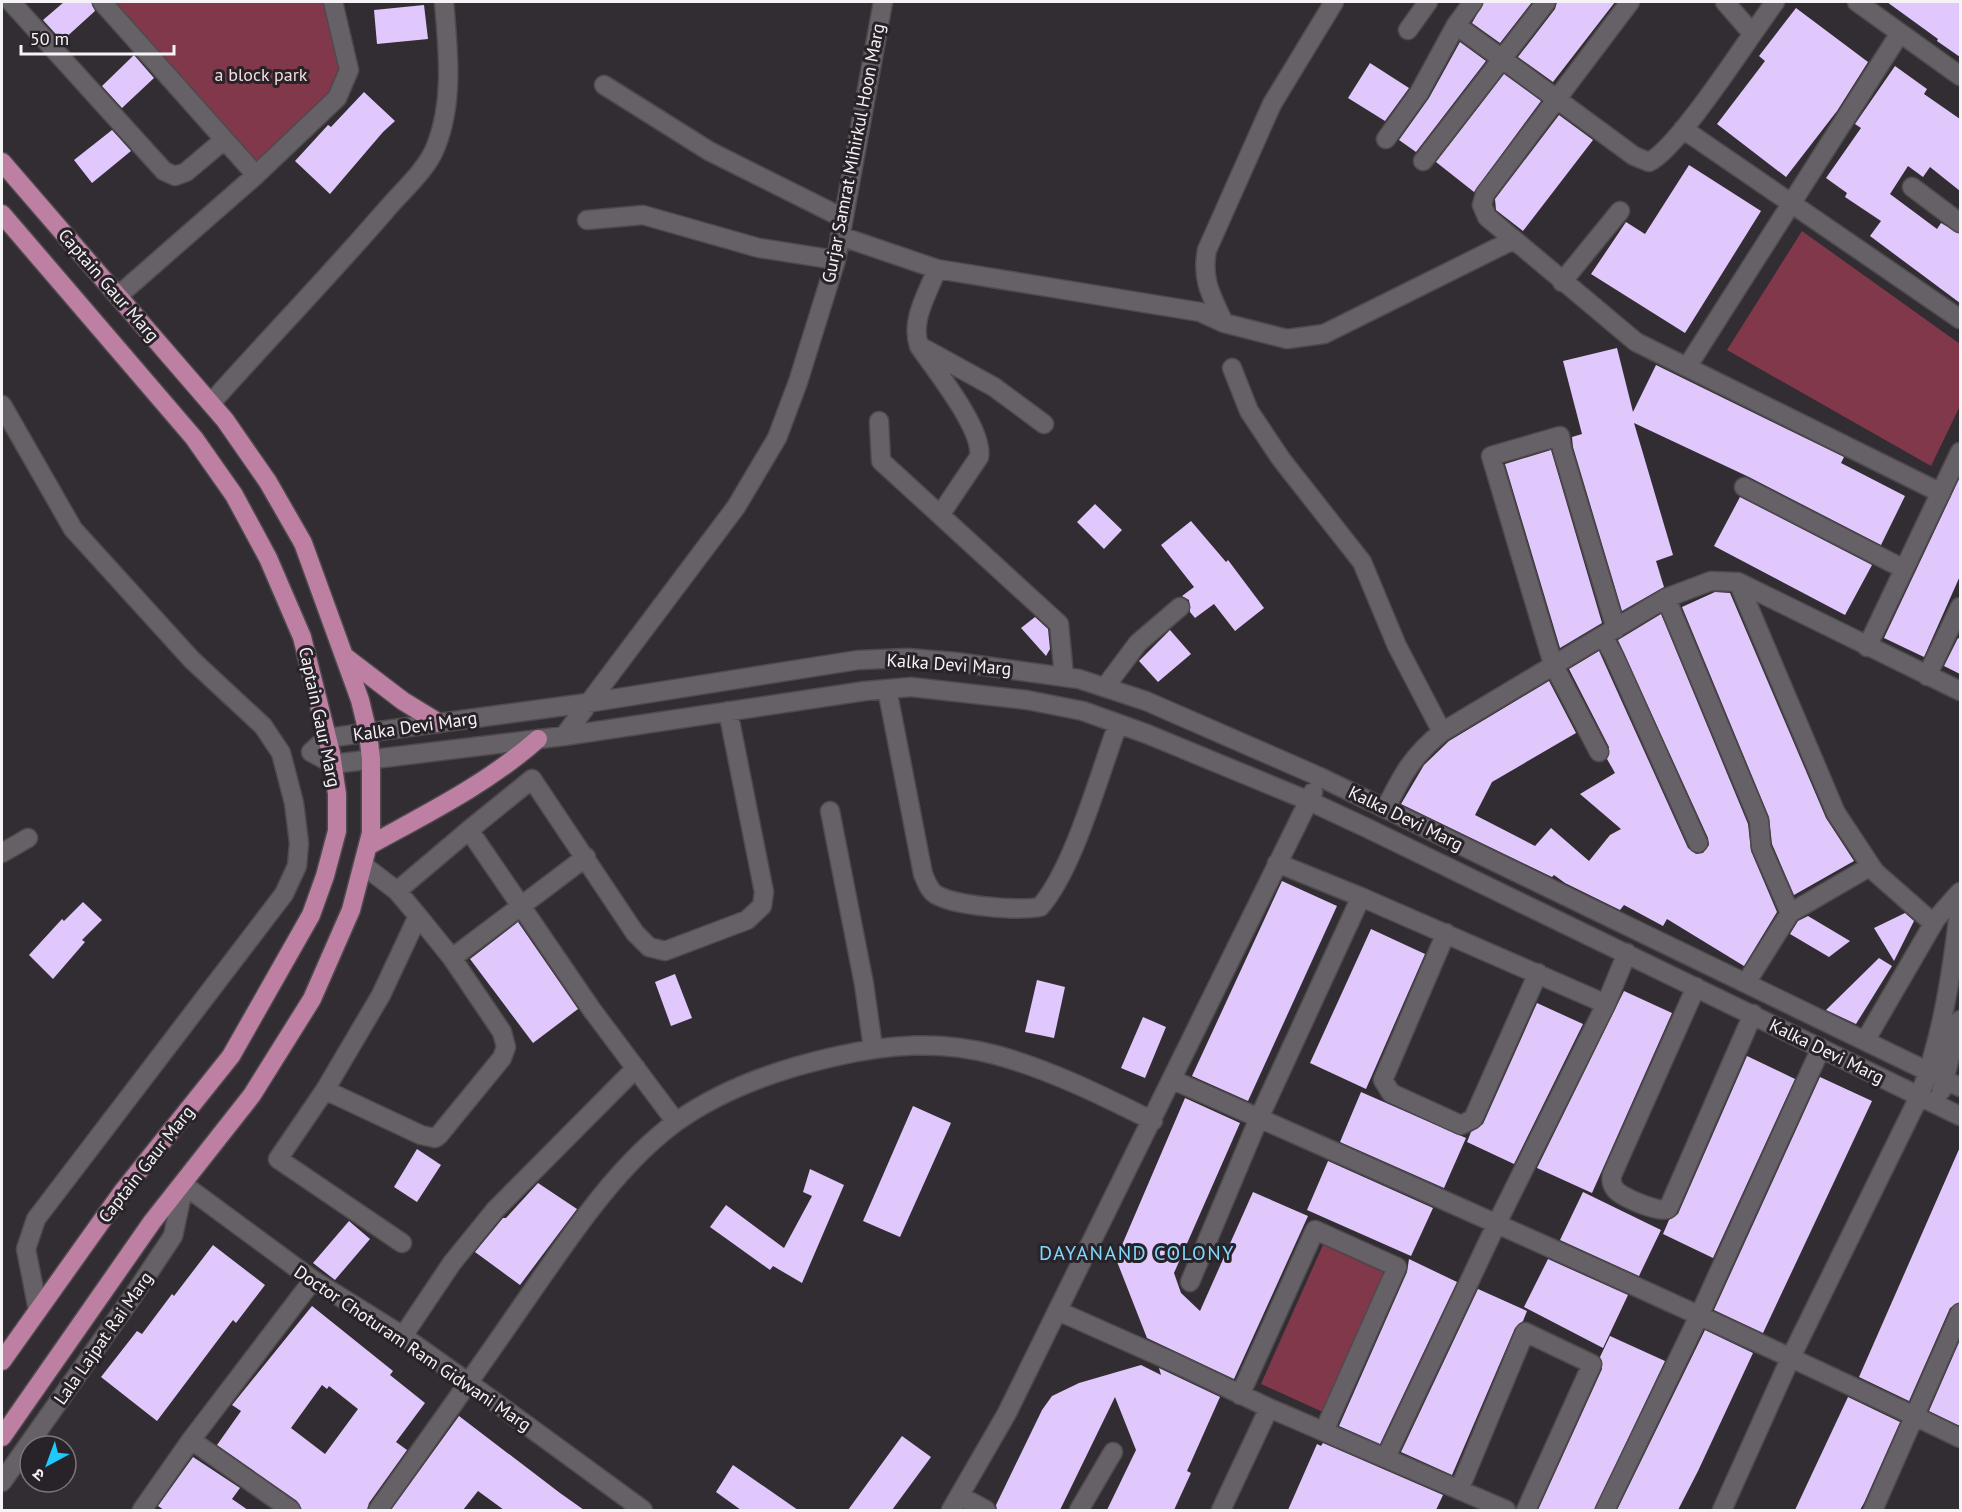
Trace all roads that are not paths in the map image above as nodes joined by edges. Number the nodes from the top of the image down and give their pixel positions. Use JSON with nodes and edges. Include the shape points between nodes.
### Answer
{"nodes":[{"id":1,"x":11,"y":2,"type":"edge"},
{"id":2,"x":102,"y":2,"type":"edge"},
{"id":3,"x":333,"y":2,"type":"edge"},
{"id":4,"x":444,"y":2,"type":"edge"},
{"id":5,"x":883,"y":2,"type":"edge"},
{"id":6,"x":1334,"y":2,"type":"edge"},
{"id":7,"x":1428,"y":2,"type":"edge"},
{"id":8,"x":1473,"y":2,"type":"edge"},
{"id":9,"x":1546,"y":2,"type":"edge"},
{"id":10,"x":1630,"y":2,"type":"edge"},
{"id":11,"x":1725,"y":2,"type":"edge"},
{"id":12,"x":1775,"y":2,"type":"edge"},
{"id":13,"x":1857,"y":2,"type":"edge"},
{"id":14,"x":1456,"y":25,"type":"junction"},
{"id":15,"x":1408,"y":30,"type":"dead end"},
{"id":16,"x":1752,"y":33,"type":"junction"},
{"id":17,"x":1900,"y":33,"type":"junction"},
{"id":18,"x":1503,"y":59,"type":"junction"},
{"id":19,"x":1960,"y":76,"type":"edge"},
{"id":20,"x":604,"y":85,"type":"dead end"},
{"id":21,"x":1559,"y":98,"type":"junction"},
{"id":22,"x":1683,"y":129,"type":"junction"},
{"id":23,"x":1386,"y":139,"type":"dead end"},
{"id":24,"x":224,"y":140,"type":"junction"},
{"id":25,"x":1423,"y":161,"type":"dead end"},
{"id":26,"x":2,"y":162,"type":"edge"},
{"id":27,"x":256,"y":175,"type":"junction"},
{"id":28,"x":1912,"y":187,"type":"dead end"},
{"id":29,"x":1793,"y":205,"type":"junction"},
{"id":30,"x":1620,"y":211,"type":"dead end"},
{"id":31,"x":2,"y":214,"type":"edge"},
{"id":32,"x":587,"y":220,"type":"dead end"},
{"id":33,"x":1960,"y":223,"type":"edge"},
{"id":34,"x":842,"y":227,"type":"junction"},
{"id":35,"x":1513,"y":240,"type":"junction"},
{"id":36,"x":836,"y":260,"type":"junction"},
{"id":37,"x":937,"y":269,"type":"junction"},
{"id":38,"x":1562,"y":282,"type":"junction"},
{"id":39,"x":120,"y":295,"type":"junction"},
{"id":40,"x":1960,"y":319,"type":"edge"},
{"id":41,"x":1224,"y":323,"type":"junction"},
{"id":42,"x":919,"y":346,"type":"junction"},
{"id":43,"x":1687,"y":367,"type":"junction"},
{"id":44,"x":1232,"y":368,"type":"dead end"},
{"id":45,"x":211,"y":403,"type":"junction"},
{"id":46,"x":2,"y":405,"type":"edge"},
{"id":47,"x":879,"y":421,"type":"dead end"},
{"id":48,"x":1044,"y":424,"type":"dead end"},
{"id":49,"x":1960,"y":452,"type":"edge"},
{"id":50,"x":1744,"y":487,"type":"dead end"},
{"id":51,"x":1941,"y":494,"type":"junction"},
{"id":52,"x":940,"y":515,"type":"junction"},
{"id":53,"x":1904,"y":569,"type":"junction"},
{"id":54,"x":1738,"y":582,"type":"junction"},
{"id":55,"x":1666,"y":598,"type":"junction"},
{"id":56,"x":1180,"y":606,"type":"dead end"},
{"id":57,"x":1960,"y":607,"type":"edge"},
{"id":58,"x":1610,"y":632,"type":"junction"},
{"id":59,"x":1867,"y":647,"type":"junction"},
{"id":60,"x":344,"y":656,"type":"junction"},
{"id":61,"x":1553,"y":664,"type":"junction"},
{"id":62,"x":1064,"y":676,"type":"junction"},
{"id":63,"x":1928,"y":676,"type":"junction"},
{"id":64,"x":1105,"y":687,"type":"junction"},
{"id":65,"x":887,"y":689,"type":"junction"},
{"id":66,"x":1960,"y":692,"type":"edge"},
{"id":67,"x":586,"y":703,"type":"junction"},
{"id":68,"x":728,"y":711,"type":"junction"},
{"id":69,"x":439,"y":723,"type":"junction"},
{"id":70,"x":1118,"y":724,"type":"junction"},
{"id":71,"x":1442,"y":732,"type":"junction"},
{"id":72,"x":368,"y":733,"type":"junction"},
{"id":73,"x":564,"y":736,"type":"junction"},
{"id":74,"x":327,"y":738,"type":"junction"},
{"id":75,"x":538,"y":739,"type":"junction"},
{"id":76,"x":311,"y":752,"type":"junction"},
{"id":77,"x":1599,"y":752,"type":"dead end"},
{"id":78,"x":281,"y":753,"type":"junction"},
{"id":79,"x":518,"y":757,"type":"junction"},
{"id":80,"x":371,"y":759,"type":"junction"},
{"id":81,"x":333,"y":764,"type":"junction"},
{"id":82,"x":1320,"y":777,"type":"junction"},
{"id":83,"x":532,"y":779,"type":"junction"},
{"id":84,"x":1309,"y":801,"type":"junction"},
{"id":85,"x":1386,"y":808,"type":"junction"},
{"id":86,"x":830,"y":812,"type":"dead end"},
{"id":87,"x":469,"y":830,"type":"junction"},
{"id":88,"x":28,"y":838,"type":"dead end"},
{"id":89,"x":1698,"y":843,"type":"dead end"},
{"id":90,"x":368,"y":846,"type":"junction"},
{"id":91,"x":2,"y":853,"type":"edge"},
{"id":92,"x":586,"y":857,"type":"junction"},
{"id":93,"x":1277,"y":863,"type":"junction"},
{"id":94,"x":363,"y":865,"type":"junction"},
{"id":95,"x":1871,"y":866,"type":"junction"},
{"id":96,"x":397,"y":891,"type":"junction"},
{"id":97,"x":1960,"y":892,"type":"edge"},
{"id":98,"x":1361,"y":897,"type":"junction"},
{"id":99,"x":520,"y":905,"type":"junction"},
{"id":100,"x":1960,"y":905,"type":"edge"},
{"id":101,"x":1790,"y":913,"type":"junction"},
{"id":102,"x":418,"y":916,"type":"junction"},
{"id":103,"x":1933,"y":923,"type":"junction"},
{"id":104,"x":1446,"y":933,"type":"junction"},
{"id":105,"x":1627,"y":953,"type":"junction"},
{"id":106,"x":452,"y":958,"type":"junction"},
{"id":107,"x":1538,"y":973,"type":"junction"},
{"id":108,"x":1746,"y":983,"type":"junction"},
{"id":109,"x":1696,"y":987,"type":"junction"},
{"id":110,"x":1606,"y":1004,"type":"junction"},
{"id":111,"x":1753,"y":1014,"type":"junction"},
{"id":112,"x":1960,"y":1020,"type":"edge"},
{"id":113,"x":1865,"y":1041,"type":"junction"},
{"id":114,"x":873,"y":1048,"type":"junction"},
{"id":115,"x":1821,"y":1048,"type":"junction"},
{"id":116,"x":636,"y":1068,"type":"junction"},
{"id":117,"x":1173,"y":1080,"type":"junction"},
{"id":118,"x":1945,"y":1080,"type":"edge"},
{"id":119,"x":325,"y":1090,"type":"junction"},
{"id":120,"x":1927,"y":1101,"type":"junction"},
{"id":121,"x":1960,"y":1116,"type":"edge"},
{"id":122,"x":1259,"y":1118,"type":"junction"},
{"id":123,"x":1153,"y":1121,"type":"junction"},
{"id":124,"x":676,"y":1122,"type":"junction"},
{"id":125,"x":184,"y":1185,"type":"junction"},
{"id":126,"x":1497,"y":1223,"type":"junction"},
{"id":127,"x":402,"y":1243,"type":"dead end"},
{"id":128,"x":313,"y":1280,"type":"junction"},
{"id":129,"x":1190,"y":1282,"type":"dead end"},
{"id":130,"x":38,"y":1310,"type":"junction"},
{"id":131,"x":1058,"y":1311,"type":"junction"},
{"id":132,"x":1960,"y":1313,"type":"edge"},
{"id":133,"x":1699,"y":1316,"type":"junction"},
{"id":134,"x":403,"y":1336,"type":"junction"},
{"id":135,"x":1791,"y":1357,"type":"junction"},
{"id":136,"x":2,"y":1361,"type":"edge"},
{"id":137,"x":469,"y":1383,"type":"junction"},
{"id":138,"x":1240,"y":1395,"type":"junction"},
{"id":139,"x":1269,"y":1408,"type":"junction"},
{"id":140,"x":1915,"y":1416,"type":"junction"},
{"id":141,"x":1324,"y":1431,"type":"junction"},
{"id":142,"x":2,"y":1437,"type":"edge"},
{"id":143,"x":1960,"y":1438,"type":"edge"},
{"id":144,"x":191,"y":1440,"type":"junction"},
{"id":145,"x":1113,"y":1452,"type":"dead end"},
{"id":146,"x":1386,"y":1457,"type":"junction"},
{"id":147,"x":2,"y":1482,"type":"edge"},
{"id":148,"x":1459,"y":1490,"type":"junction"},
{"id":149,"x":956,"y":1503,"type":"edge"},
{"id":150,"x":624,"y":1505,"type":"edge"},
{"id":151,"x":142,"y":1510,"type":"edge"},
{"id":152,"x":291,"y":1510,"type":"edge"},
{"id":153,"x":378,"y":1510,"type":"edge"},
{"id":154,"x":643,"y":1510,"type":"edge"},
{"id":155,"x":986,"y":1510,"type":"edge"},
{"id":156,"x":1079,"y":1510,"type":"edge"},
{"id":157,"x":1221,"y":1510,"type":"edge"},
{"id":158,"x":1506,"y":1510,"type":"edge"},
{"id":159,"x":1526,"y":1510,"type":"edge"},
{"id":160,"x":1605,"y":1510,"type":"edge"},
{"id":161,"x":1722,"y":1510,"type":"edge"},
{"id":162,"x":1873,"y":1510,"type":"edge"}],
"edges":[{"from":1,"to":24,"type":"street","via":[[164,171],[174,176],[186,172]]},
{"from":2,"to":24,"type":"street"},
{"from":3,"to":27,"type":"street","via":[[349,70],[337,98]]},
{"from":4,"to":45,"type":"street","via":[[448,55],[446,111],[436,148],[337,268]]},
{"from":5,"to":34,"type":"street","name":"Gurjar Samrat Mihirkul Hoon Marg"},
{"from":6,"to":41,"type":"street","via":[[1272,104],[1207,250],[1205,281]]},
{"from":7,"to":15,"type":"street"},
{"from":8,"to":14,"type":"street"},
{"from":9,"to":18,"type":"street"},
{"from":10,"to":21,"type":"street"},
{"from":11,"to":16,"type":"street"},
{"from":12,"to":16,"type":"street"},
{"from":13,"to":17,"type":"street"},
{"from":14,"to":18,"type":"street"},
{"from":14,"to":23,"type":"street","via":[[1419,93]]},
{"from":16,"to":22,"type":"street"},
{"from":17,"to":19,"type":"street"},
{"from":17,"to":29,"type":"street"},
{"from":18,"to":21,"type":"street"},
{"from":18,"to":25,"type":"street"},
{"from":20,"to":34,"type":"street"},
{"from":21,"to":22,"type":"street","via":[[1634,156],[1649,162],[1658,158]]},
{"from":21,"to":35,"type":"street","via":[[1485,194],[1482,205],[1487,217]]},
{"from":22,"to":29,"type":"street"},
{"from":24,"to":27,"type":"street"},
{"from":26,"to":39,"type":"main road","name":"Captain Gaur Marg"},
{"from":27,"to":39,"type":"street"},
{"from":28,"to":33,"type":"street"},
{"from":29,"to":40,"type":"street"},
{"from":29,"to":43,"type":"street"},
{"from":30,"to":38,"type":"street"},
{"from":31,"to":74,"type":"main road","name":"Captain Gaur Marg","via":[[194,438],[234,495],[268,558],[302,638]]},
{"from":32,"to":36,"type":"street","via":[[643,214],[759,248]]},
{"from":34,"to":36,"type":"street","name":"Gurjar Samrat Mihirkul Hoon Marg"},
{"from":34,"to":37,"type":"street"},
{"from":35,"to":38,"type":"street"},
{"from":35,"to":41,"type":"street","via":[[1324,334],[1287,339]]},
{"from":36,"to":67,"type":"street","name":"Gurjar Samrat Mihirkul Hoon Marg","via":[[777,438],[736,507]]},
{"from":37,"to":41,"type":"street","via":[[1200,312]]},
{"from":37,"to":42,"type":"street","via":[[918,318],[915,334]]},
{"from":38,"to":43,"type":"street","via":[[1636,342]]},
{"from":39,"to":45,"type":"main road","name":"Captain Gaur Marg"},
{"from":42,"to":48,"type":"street","via":[[993,387]]},
{"from":42,"to":52,"type":"street","via":[[975,429],[981,446],[979,457]]},
{"from":43,"to":51,"type":"street"},
{"from":44,"to":71,"type":"street","via":[[1250,411],[1281,459],[1362,562],[1397,646]]},
{"from":45,"to":60,"type":"main road","name":"Captain Gaur Marg","via":[[268,482],[303,543]]},
{"from":46,"to":78,"type":"street","via":[[73,530],[192,660],[263,726]]},
{"from":47,"to":52,"type":"street","via":[[881,461]]},
{"from":49,"to":51,"type":"street"},
{"from":50,"to":53,"type":"street"},
{"from":51,"to":53,"type":"street"},
{"from":52,"to":62,"type":"street","via":[[1059,624]]},
{"from":53,"to":59,"type":"street"},
{"from":54,"to":55,"type":"street","via":[[1711,581]]},
{"from":54,"to":59,"type":"street"},
{"from":54,"to":95,"type":"street","via":[[1836,813]]},
{"from":55,"to":58,"type":"street"},
{"from":55,"to":101,"type":"street","via":[[1759,821],[1761,847]]},
{"from":56,"to":64,"type":"street","via":[[1138,643]]},
{"from":57,"to":63,"type":"street"},
{"from":58,"to":61,"type":"street"},
{"from":58,"to":61,"type":"street","via":[[1560,436],[1491,456]]},
{"from":58,"to":89,"type":"street","via":[[1614,656]]},
{"from":59,"to":63,"type":"street"},
{"from":60,"to":69,"type":"main road"},
{"from":60,"to":72,"type":"main road","name":"Captain Gaur Marg"},
{"from":61,"to":71,"type":"street"},
{"from":61,"to":77,"type":"street"},
{"from":62,"to":64,"type":"street","name":"Kalka Devi Marg"},
{"from":62,"to":67,"type":"street","name":"Kalka Devi Marg","via":[[917,659],[858,660]]},
{"from":63,"to":66,"type":"street"},
{"from":64,"to":82,"type":"street","name":"Kalka Devi Marg"},
{"from":65,"to":68,"type":"street","name":"Kalka Devi Marg"},
{"from":65,"to":70,"type":"street","name":"Kalka Devi Marg","via":[[911,687],[1027,700],[1083,711]]},
{"from":65,"to":70,"type":"street","via":[[923,874],[932,892],[945,899],[1020,910],[1040,907],[1051,894],[1079,831]]},
{"from":67,"to":69,"type":"street","name":"Kalka Devi Marg"},
{"from":67,"to":73,"type":"street","name":"Gurjar Samrat Mihirkul Hoon Marg"},
{"from":68,"to":73,"type":"street","name":"Kalka Devi Marg"},
{"from":68,"to":92,"type":"street","via":[[764,892],[762,906],[747,920],[665,951],[649,947],[635,933]]},
{"from":69,"to":72,"type":"street","name":"Kalka Devi Marg"},
{"from":70,"to":84,"type":"street","name":"Kalka Devi Marg"},
{"from":71,"to":85,"type":"street","via":[[1407,765]]},
{"from":72,"to":74,"type":"street","name":"Kalka Devi Marg"},
{"from":72,"to":80,"type":"main road","name":"Captain Gaur Marg"},
{"from":73,"to":75,"type":"street","name":"Kalka Devi Marg"},
{"from":74,"to":76,"type":"street","name":"Kalka Devi Marg"},
{"from":74,"to":81,"type":"main road","name":"Captain Gaur Marg"},
{"from":75,"to":79,"type":"main road"},
{"from":75,"to":80,"type":"street","name":"Kalka Devi Marg"},
{"from":76,"to":78,"type":"street"},
{"from":76,"to":81,"type":"street"},
{"from":78,"to":130,"type":"street","via":[[294,804],[299,843],[297,866],[284,894],[262,925],[36,1219],[26,1249]]},
{"from":79,"to":83,"type":"street"},
{"from":79,"to":90,"type":"main road","via":[[451,801]]},
{"from":80,"to":81,"type":"street","name":"Kalka Devi Marg"},
{"from":80,"to":90,"type":"main road","name":"Captain Gaur Marg"},
{"from":81,"to":130,"type":"main road","name":"Captain Gaur Marg","via":[[337,831],[310,915],[231,1056],[123,1191]]},
{"from":82,"to":84,"type":"street"},
{"from":82,"to":85,"type":"street","name":"Kalka Devi Marg"},
{"from":83,"to":87,"type":"street"},
{"from":83,"to":92,"type":"street"},
{"from":84,"to":93,"type":"street"},
{"from":84,"to":105,"type":"street","name":"Kalka Devi Marg"},
{"from":85,"to":108,"type":"street","name":"Kalka Devi Marg"},
{"from":86,"to":114,"type":"street"},
{"from":87,"to":96,"type":"street"},
{"from":87,"to":99,"type":"street"},
{"from":88,"to":91,"type":"street"},
{"from":90,"to":94,"type":"main road","name":"Captain Gaur Marg"},
{"from":92,"to":99,"type":"street"},
{"from":93,"to":98,"type":"street"},
{"from":93,"to":117,"type":"street"},
{"from":94,"to":96,"type":"street"},
{"from":94,"to":125,"type":"main road","name":"Captain Gaur Marg","via":[[351,910],[312,999],[252,1095]]},
{"from":95,"to":101,"type":"street"},
{"from":95,"to":103,"type":"street","via":[[1913,909]]},
{"from":96,"to":102,"type":"street"},
{"from":97,"to":103,"type":"street"},
{"from":98,"to":104,"type":"street"},
{"from":98,"to":122,"type":"street"},
{"from":99,"to":106,"type":"street"},
{"from":99,"to":116,"type":"street"},
{"from":100,"to":118,"type":"street","via":[[1949,994]]},
{"from":101,"to":108,"type":"street"},
{"from":102,"to":106,"type":"street"},
{"from":102,"to":119,"type":"street","via":[[381,995]]},
{"from":103,"to":113,"type":"street"},
{"from":104,"to":107,"type":"street"},
{"from":104,"to":107,"type":"street","via":[[1383,1080],[1391,1093],[1461,1125],[1473,1119]]},
{"from":105,"to":109,"type":"street","name":"Kalka Devi Marg"},
{"from":105,"to":110,"type":"street"},
{"from":106,"to":119,"type":"street","via":[[502,1032],[506,1047],[502,1058],[439,1135],[421,1135]]},
{"from":107,"to":110,"type":"street"},
{"from":108,"to":113,"type":"street","name":"Kalka Devi Marg"},
{"from":109,"to":111,"type":"street","name":"Kalka Devi Marg"},
{"from":109,"to":111,"type":"street","via":[[1612,1175],[1618,1192],[1657,1210],[1668,1209]]},
{"from":110,"to":126,"type":"street"},
{"from":111,"to":115,"type":"street","name":"Kalka Devi Marg"},
{"from":112,"to":118,"type":"street"},
{"from":113,"to":118,"type":"street","name":"Kalka Devi Marg"},
{"from":114,"to":123,"type":"street","via":[[922,1044],[996,1055],[1087,1089]]},
{"from":114,"to":124,"type":"street","via":[[772,1076],[718,1097]]},
{"from":115,"to":120,"type":"street","name":"Kalka Devi Marg"},
{"from":115,"to":133,"type":"street"},
{"from":116,"to":124,"type":"street"},
{"from":116,"to":134,"type":"street","via":[[495,1210],[452,1263]]},
{"from":117,"to":122,"type":"street"},
{"from":117,"to":123,"type":"street"},
{"from":118,"to":120,"type":"street"},
{"from":119,"to":127,"type":"street","via":[[278,1159]]},
{"from":120,"to":121,"type":"street","name":"Kalka Devi Marg"},
{"from":120,"to":135,"type":"street"},
{"from":122,"to":126,"type":"street"},
{"from":122,"to":129,"type":"street"},
{"from":123,"to":131,"type":"street"},
{"from":124,"to":137,"type":"street","via":[[633,1162],[588,1214]]},
{"from":125,"to":128,"type":"street","name":"Doctor Choturam Ram Gidwani Marg"},
{"from":125,"to":142,"type":"main road","name":"Captain Gaur Marg","via":[[152,1222]]},
{"from":125,"to":147,"type":"street","name":"Lala Lajpat Rai Marg","via":[[172,1236]]},
{"from":126,"to":133,"type":"street"},
{"from":126,"to":146,"type":"street"},
{"from":128,"to":134,"type":"street","name":"Doctor Choturam Ram Gidwani Marg"},
{"from":128,"to":144,"type":"street"},
{"from":130,"to":136,"type":"main road","name":"Captain Gaur Marg"},
{"from":131,"to":138,"type":"street"},
{"from":131,"to":149,"type":"street"},
{"from":132,"to":140,"type":"street"},
{"from":133,"to":135,"type":"street"},
{"from":133,"to":160,"type":"street"},
{"from":134,"to":137,"type":"street","name":"Doctor Choturam Ram Gidwani Marg"},
{"from":135,"to":140,"type":"street"},
{"from":135,"to":161,"type":"street"},
{"from":137,"to":150,"type":"street","name":"Doctor Choturam Ram Gidwani Marg"},
{"from":137,"to":153,"type":"street"},
{"from":138,"to":139,"type":"street"},
{"from":138,"to":141,"type":"street","via":[[1315,1230],[1397,1267]]},
{"from":139,"to":141,"type":"street"},
{"from":139,"to":157,"type":"street"},
{"from":140,"to":143,"type":"street"},
{"from":140,"to":162,"type":"street"},
{"from":141,"to":146,"type":"street"},
{"from":144,"to":151,"type":"street"},
{"from":144,"to":152,"type":"street"},
{"from":145,"to":156,"type":"street"},
{"from":146,"to":148,"type":"street"},
{"from":148,"to":158,"type":"street"},
{"from":148,"to":159,"type":"street","via":[[1525,1332],[1592,1364]]},
{"from":149,"to":155,"type":"street"},
{"from":150,"to":154,"type":"street","name":"Doctor Choturam Ram Gidwani Marg"}]}
